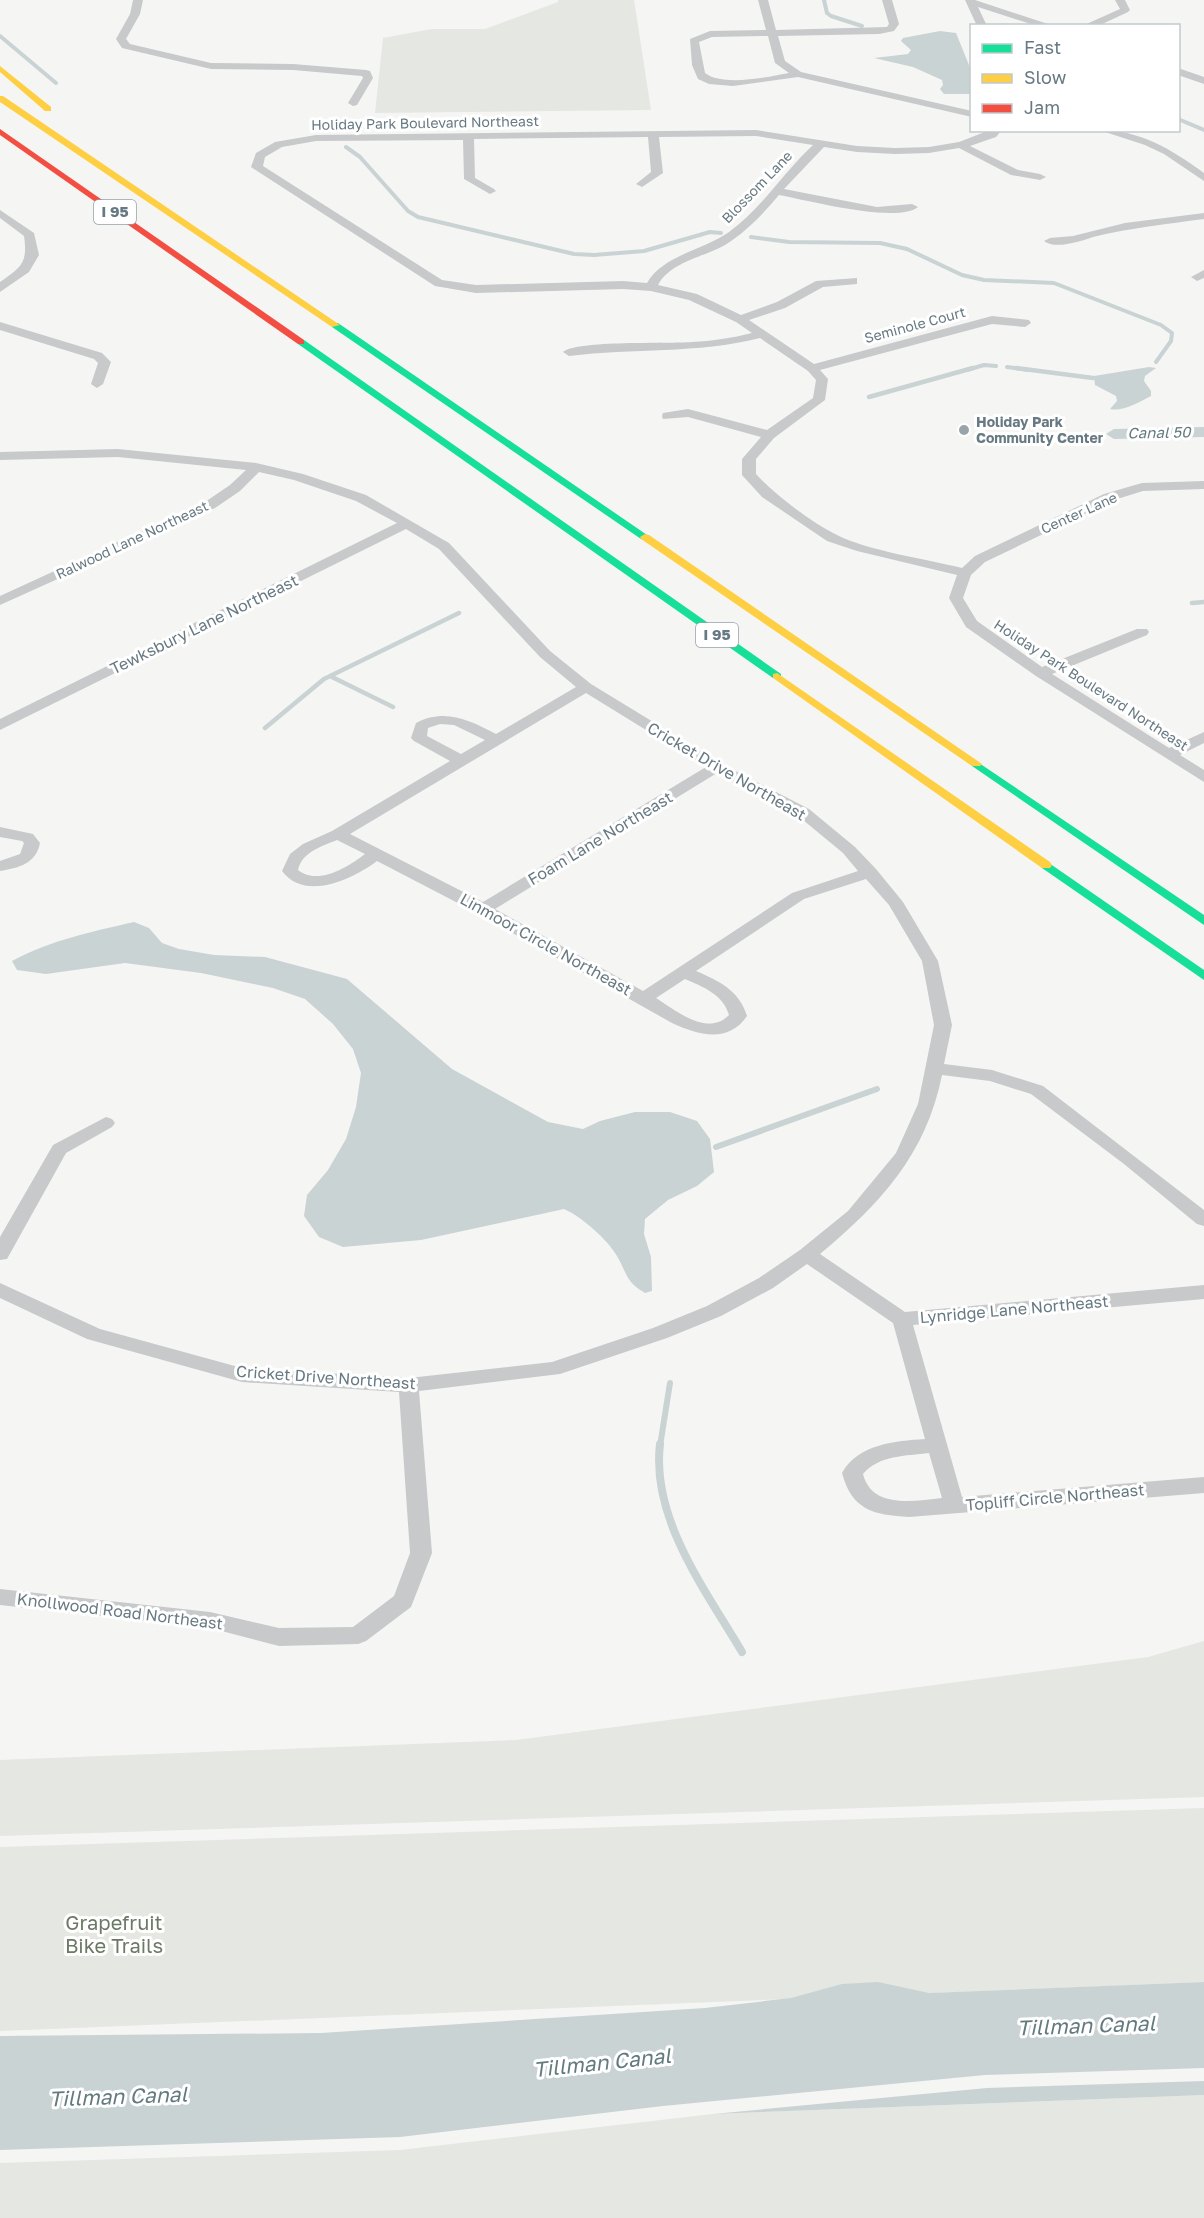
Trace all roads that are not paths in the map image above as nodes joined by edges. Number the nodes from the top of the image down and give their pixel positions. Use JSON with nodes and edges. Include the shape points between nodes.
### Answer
{"nodes":[{"id":1,"x":138,"y":0,"type":"edge"},
{"id":2,"x":763,"y":0,"type":"edge"},
{"id":3,"x":887,"y":0,"type":"edge"},
{"id":4,"x":1120,"y":0,"type":"edge"},
{"id":5,"x":970,"y":1,"type":"edge"},
{"id":6,"x":981,"y":24,"type":"edge"},
{"id":7,"x":1043,"y":24,"type":"edge"},
{"id":8,"x":1093,"y":24,"type":"edge"},
{"id":9,"x":771,"y":33,"type":"junction"},
{"id":10,"x":0,"y":68,"type":"edge"},
{"id":11,"x":1204,"y":68,"type":"edge"},
{"id":12,"x":1182,"y":72,"type":"edge"},
{"id":13,"x":798,"y":74,"type":"junction"},
{"id":14,"x":1204,"y":81,"type":"edge"},
{"id":15,"x":0,"y":98,"type":"edge"},
{"id":16,"x":353,"y":103,"type":"dead end"},
{"id":17,"x":970,"y":114,"type":"edge"},
{"id":18,"x":62,"y":120,"type":"dead end"},
{"id":19,"x":0,"y":131,"type":"edge"},
{"id":20,"x":995,"y":132,"type":"edge"},
{"id":21,"x":1111,"y":132,"type":"edge"},
{"id":22,"x":653,"y":134,"type":"junction"},
{"id":23,"x":468,"y":137,"type":"junction"},
{"id":24,"x":795,"y":138,"type":"junction"},
{"id":25,"x":88,"y":141,"type":"dead end"},
{"id":26,"x":823,"y":142,"type":"junction"},
{"id":27,"x":962,"y":145,"type":"junction"},
{"id":28,"x":846,"y":147,"type":"junction"},
{"id":29,"x":1040,"y":177,"type":"dead end"},
{"id":30,"x":1204,"y":178,"type":"edge"},
{"id":31,"x":642,"y":184,"type":"dead end"},
{"id":32,"x":490,"y":191,"type":"dead end"},
{"id":33,"x":776,"y":192,"type":"junction"},
{"id":34,"x":159,"y":204,"type":"junction"},
{"id":35,"x":912,"y":207,"type":"dead end"},
{"id":36,"x":0,"y":213,"type":"edge"},
{"id":37,"x":1204,"y":216,"type":"edge"},
{"id":38,"x":1050,"y":242,"type":"dead end"},
{"id":39,"x":150,"y":253,"type":"dead end"},
{"id":40,"x":853,"y":281,"type":"dead end"},
{"id":41,"x":651,"y":287,"type":"junction"},
{"id":42,"x":0,"y":288,"type":"edge"},
{"id":43,"x":231,"y":294,"type":"junction"},
{"id":44,"x":740,"y":319,"type":"junction"},
{"id":45,"x":1025,"y":323,"type":"dead end"},
{"id":46,"x":0,"y":326,"type":"edge"},
{"id":47,"x":761,"y":334,"type":"junction"},
{"id":48,"x":569,"y":352,"type":"dead end"},
{"id":49,"x":812,"y":368,"type":"junction"},
{"id":50,"x":98,"y":384,"type":"dead end"},
{"id":51,"x":668,"y":416,"type":"dead end"},
{"id":52,"x":770,"y":435,"type":"junction"},
{"id":53,"x":0,"y":456,"type":"edge"},
{"id":54,"x":256,"y":467,"type":"junction"},
{"id":55,"x":1204,"y":485,"type":"edge"},
{"id":56,"x":407,"y":523,"type":"junction"},
{"id":57,"x":965,"y":573,"type":"junction"},
{"id":58,"x":0,"y":601,"type":"edge"},
{"id":59,"x":1142,"y":632,"type":"dead end"},
{"id":60,"x":1041,"y":673,"type":"junction"},
{"id":61,"x":586,"y":687,"type":"junction"},
{"id":62,"x":0,"y":725,"type":"edge"},
{"id":63,"x":1204,"y":737,"type":"edge"},
{"id":64,"x":496,"y":740,"type":"junction"},
{"id":65,"x":1169,"y":754,"type":"junction"},
{"id":66,"x":462,"y":761,"type":"junction"},
{"id":67,"x":717,"y":767,"type":"junction"},
{"id":68,"x":1204,"y":777,"type":"edge"},
{"id":69,"x":0,"y":832,"type":"edge"},
{"id":70,"x":338,"y":834,"type":"junction"},
{"id":71,"x":376,"y":854,"type":"junction"},
{"id":72,"x":0,"y":866,"type":"edge"},
{"id":73,"x":870,"y":872,"type":"junction"},
{"id":74,"x":483,"y":909,"type":"junction"},
{"id":75,"x":1204,"y":921,"type":"edge"},
{"id":76,"x":684,"y":972,"type":"junction"},
{"id":77,"x":1204,"y":976,"type":"edge"},
{"id":78,"x":644,"y":998,"type":"junction"},
{"id":79,"x":936,"y":1069,"type":"junction"},
{"id":80,"x":106,"y":1123,"type":"dead end"},
{"id":81,"x":1204,"y":1220,"type":"edge"},
{"id":82,"x":0,"y":1254,"type":"edge"},
{"id":83,"x":807,"y":1256,"type":"junction"},
{"id":84,"x":0,"y":1290,"type":"edge"},
{"id":85,"x":1204,"y":1292,"type":"edge"},
{"id":86,"x":902,"y":1319,"type":"junction"},
{"id":87,"x":409,"y":1385,"type":"junction"},
{"id":88,"x":938,"y":1446,"type":"junction"},
{"id":89,"x":1204,"y":1485,"type":"edge"},
{"id":90,"x":954,"y":1505,"type":"junction"},
{"id":91,"x":0,"y":1597,"type":"edge"}],
"edges":[{"from":1,"to":16,"type":"street","via":[[121,39],[126,46],[211,66],[366,73],[368,78]]},
{"from":2,"to":9,"type":"street"},
{"from":3,"to":9,"type":"street","via":[[894,24],[890,28]]},
{"from":4,"to":8,"type":"street","via":[[1125,10]]},
{"from":5,"to":6,"type":"street"},
{"from":5,"to":7,"type":"street"},
{"from":9,"to":13,"type":"street","via":[[780,63]]},
{"from":9,"to":13,"type":"street","via":[[699,37],[694,41],[703,79],[780,79]]},
{"from":10,"to":18,"type":"highway"},
{"from":11,"to":12,"type":"street"},
{"from":12,"to":14,"type":"street"},
{"from":13,"to":17,"type":"street"},
{"from":15,"to":34,"type":"highway","number":"I 95"},
{"from":19,"to":43,"type":"highway","number":"I 95"},
{"from":20,"to":27,"type":"street","name":"Holiday Park Boulevard Northeast"},
{"from":21,"to":30,"type":"street","via":[[1168,152]]},
{"from":22,"to":23,"type":"street","name":"Holiday Park Boulevard Northeast"},
{"from":22,"to":24,"type":"street","name":"Holiday Park Boulevard Northeast","via":[[756,133]]},
{"from":22,"to":31,"type":"street","via":[[657,173]]},
{"from":23,"to":32,"type":"street","via":[[470,179]]},
{"from":23,"to":41,"type":"street","name":"Holiday Park Boulevard Northeast","via":[[316,138],[279,144],[260,155],[257,167],[439,283],[476,289]]},
{"from":24,"to":26,"type":"street","name":"Holiday Park Boulevard Northeast"},
{"from":24,"to":28,"type":"street","via":[[837,133]]},
{"from":25,"to":34,"type":"highway"},
{"from":26,"to":28,"type":"street","name":"Holiday Park Boulevard Northeast"},
{"from":26,"to":33,"type":"street","name":"Blossom Lane"},
{"from":27,"to":28,"type":"street","name":"Holiday Park Boulevard Northeast","via":[[895,151]]},
{"from":27,"to":29,"type":"street","via":[[1014,173]]},
{"from":33,"to":35,"type":"street","via":[[878,210]]},
{"from":33,"to":41,"type":"street","name":"Blossom Lane","via":[[733,234],[663,271]]},
{"from":34,"to":75,"type":"highway","number":"I 95"},
{"from":36,"to":42,"type":"street","via":[[30,235],[33,255],[25,270]]},
{"from":37,"to":38,"type":"street","via":[[1125,226]]},
{"from":39,"to":43,"type":"highway"},
{"from":40,"to":44,"type":"street","via":[[820,284],[781,305]]},
{"from":41,"to":44,"type":"street","name":"Holiday Park Boulevard Northeast","via":[[693,297]]},
{"from":43,"to":77,"type":"highway","number":"I 95"},
{"from":44,"to":47,"type":"street","name":"Holiday Park Boulevard Northeast"},
{"from":45,"to":49,"type":"street","name":"Seminole Court","via":[[992,320]]},
{"from":46,"to":50,"type":"street","via":[[98,356],[105,362]]},
{"from":47,"to":48,"type":"street","via":[[710,346],[602,347]]},
{"from":47,"to":49,"type":"street","name":"Holiday Park Boulevard Northeast"},
{"from":49,"to":52,"type":"street","via":[[822,380],[819,400]]},
{"from":51,"to":52,"type":"street","via":[[688,413]]},
{"from":52,"to":57,"type":"street","via":[[748,459],[749,475],[767,494],[832,538]]},
{"from":53,"to":54,"type":"street","name":"Cricket Drive Northeast","via":[[118,453]]},
{"from":54,"to":56,"type":"street","name":"Cricket Drive Northeast","via":[[361,498]]},
{"from":54,"to":58,"type":"street","name":"Ralwood Lane Northeast","via":[[210,505]]},
{"from":55,"to":57,"type":"street","name":"Center Lane","via":[[1142,487],[1109,497],[980,559]]},
{"from":56,"to":61,"type":"street","name":"Cricket Drive Northeast","via":[[444,546],[545,654]]},
{"from":56,"to":62,"type":"street","name":"Tewksbury Lane Northeast"},
{"from":57,"to":60,"type":"street","name":"Holiday Park Boulevard Northeast","via":[[956,598],[971,624]]},
{"from":59,"to":60,"type":"street"},
{"from":60,"to":65,"type":"street","name":"Holiday Park Boulevard Northeast"},
{"from":61,"to":64,"type":"street"},
{"from":61,"to":67,"type":"street","name":"Cricket Drive Northeast"},
{"from":63,"to":65,"type":"street"},
{"from":64,"to":66,"type":"street"},
{"from":64,"to":66,"type":"street","via":[[454,720],[436,719],[421,726],[419,738]]},
{"from":65,"to":68,"type":"street","name":"Holiday Park Boulevard Northeast"},
{"from":66,"to":70,"type":"street"},
{"from":67,"to":73,"type":"street","name":"Cricket Drive Northeast","via":[[803,812],[849,849]]},
{"from":67,"to":74,"type":"street","name":"Foam Lane Northeast"},
{"from":69,"to":72,"type":"street","via":[[27,837],[32,851],[24,859]]},
{"from":70,"to":71,"type":"street","name":"Linmoor Circle Northeast"},
{"from":70,"to":71,"type":"street","via":[[297,856],[290,863],[294,876],[303,881],[333,877],[362,866]]},
{"from":71,"to":74,"type":"street","name":"Linmoor Circle Northeast"},
{"from":73,"to":76,"type":"street","name":"Linmoor Circle Northeast","via":[[798,896]]},
{"from":73,"to":79,"type":"street","name":"Cricket Drive Northeast","via":[[895,902],[930,961],[942,1025]]},
{"from":74,"to":78,"type":"street","name":"Linmoor Circle Northeast"},
{"from":76,"to":78,"type":"street","name":"Linmoor Circle Northeast"},
{"from":76,"to":78,"type":"street","via":[[733,1000],[738,1016],[734,1023],[721,1029],[688,1026]]},
{"from":79,"to":81,"type":"street","via":[[992,1076],[1037,1090]]},
{"from":79,"to":83,"type":"street","name":"Cricket Drive Northeast","via":[[927,1104],[904,1155],[855,1215]]},
{"from":80,"to":82,"type":"street","via":[[59,1149]]},
{"from":83,"to":86,"type":"street","name":"Lynridge Lane Northeast"},
{"from":83,"to":87,"type":"street","name":"Cricket Drive Northeast","via":[[714,1311],[553,1369]]},
{"from":84,"to":87,"type":"street","name":"Cricket Drive Northeast","via":[[94,1334],[242,1375]]},
{"from":85,"to":86,"type":"street","name":"Lynridge Lane Northeast"},
{"from":86,"to":88,"type":"street","name":"Topliff Circle Northeast"},
{"from":87,"to":91,"type":"street","name":"Knollwood Road Northeast","via":[[421,1553],[404,1601],[358,1635],[279,1637],[210,1620]]},
{"from":88,"to":90,"type":"street","name":"Topliff Circle Northeast"},
{"from":88,"to":90,"type":"street","via":[[895,1450],[864,1459],[852,1473],[853,1481],[863,1497],[886,1507]]},
{"from":89,"to":90,"type":"street","name":"Topliff Circle Northeast"}]}
